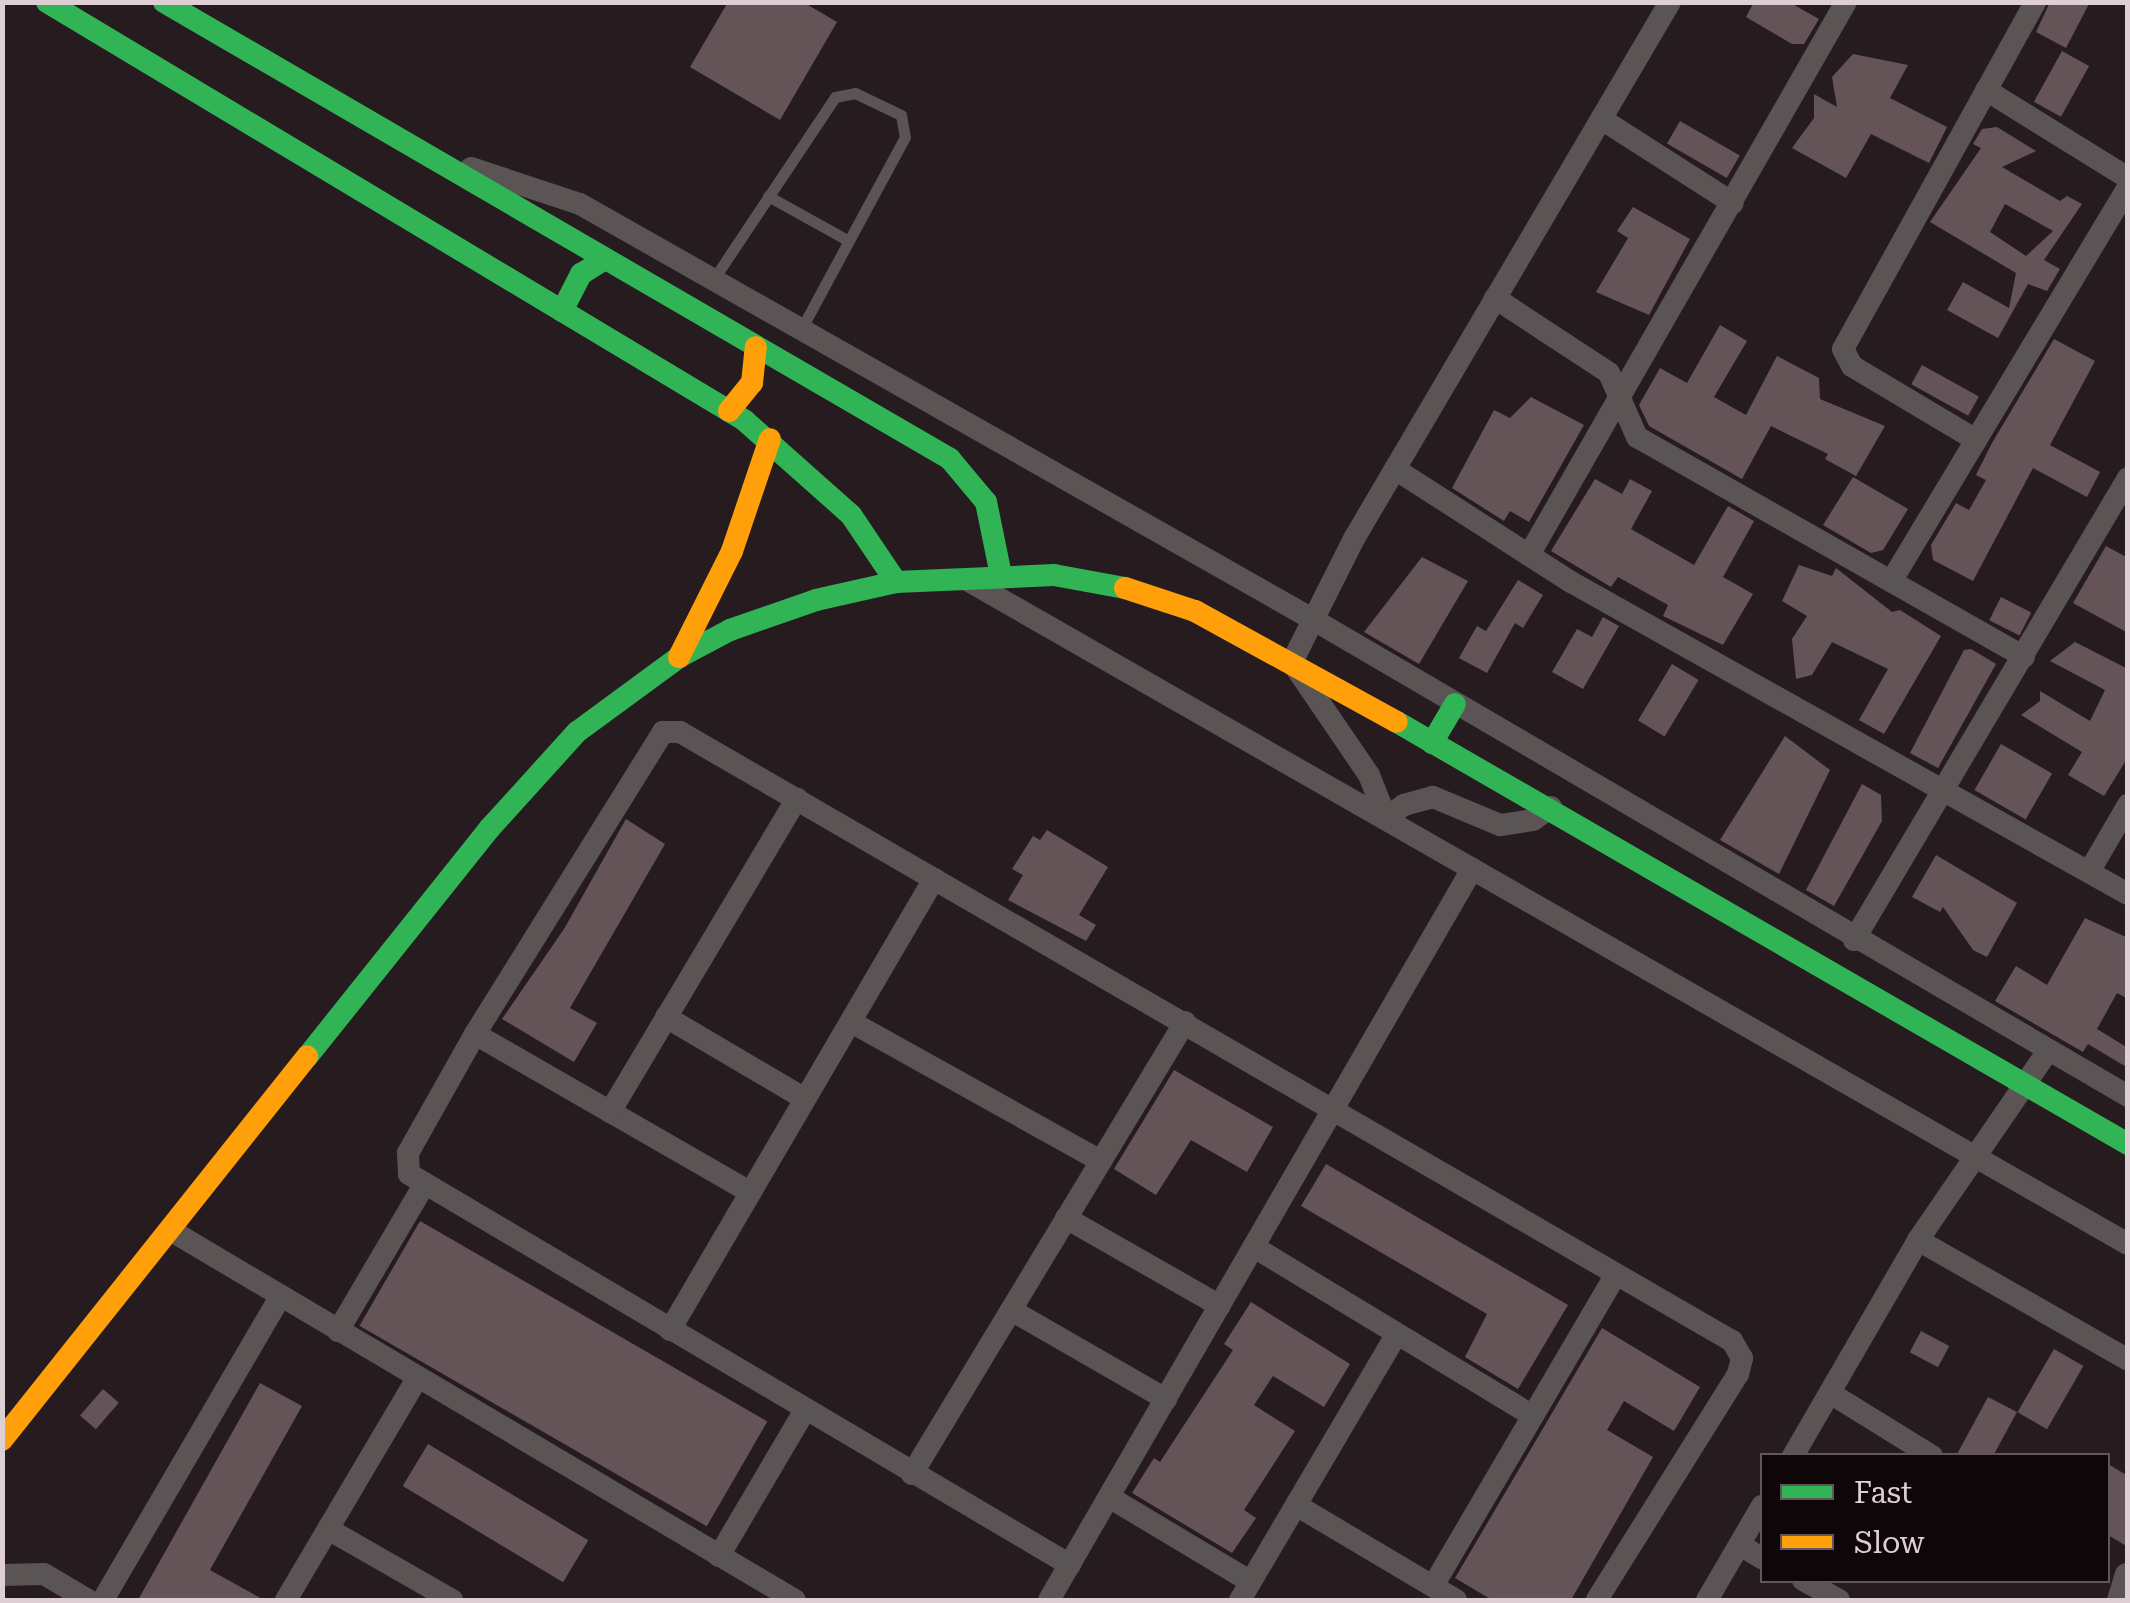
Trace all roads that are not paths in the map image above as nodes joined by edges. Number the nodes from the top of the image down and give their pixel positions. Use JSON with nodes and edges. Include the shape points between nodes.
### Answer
{"nodes":[{"id":1,"x":47,"y":2,"type":"edge"},
{"id":2,"x":164,"y":2,"type":"edge"},
{"id":3,"x":1670,"y":2,"type":"edge"},
{"id":4,"x":1846,"y":2,"type":"edge"},
{"id":5,"x":2035,"y":2,"type":"edge"},
{"id":6,"x":1986,"y":90,"type":"junction"},
{"id":7,"x":1603,"y":120,"type":"junction"},
{"id":8,"x":418,"y":150,"type":"junction"},
{"id":9,"x":2128,"y":178,"type":"edge"},
{"id":10,"x":2128,"y":188,"type":"edge"},
{"id":11,"x":768,"y":196,"type":"junction"},
{"id":12,"x":1733,"y":204,"type":"junction"},
{"id":13,"x":847,"y":240,"type":"junction"},
{"id":14,"x":605,"y":259,"type":"junction"},
{"id":15,"x":713,"y":280,"type":"junction"},
{"id":16,"x":1495,"y":298,"type":"junction"},
{"id":17,"x":562,"y":311,"type":"junction"},
{"id":18,"x":801,"y":329,"type":"junction"},
{"id":19,"x":756,"y":347,"type":"junction"},
{"id":20,"x":1622,"y":400,"type":"junction"},
{"id":21,"x":729,"y":411,"type":"junction"},
{"id":22,"x":770,"y":439,"type":"junction"},
{"id":23,"x":1976,"y":440,"type":"junction"},
{"id":24,"x":1395,"y":470,"type":"junction"},
{"id":25,"x":2128,"y":478,"type":"edge"},
{"id":26,"x":2106,"y":516,"type":"junction"},
{"id":27,"x":2128,"y":528,"type":"edge"},
{"id":28,"x":1528,"y":555,"type":"junction"},
{"id":29,"x":1001,"y":575,"type":"junction"},
{"id":30,"x":960,"y":576,"type":"junction"},
{"id":31,"x":1892,"y":580,"type":"junction"},
{"id":32,"x":896,"y":582,"type":"junction"},
{"id":33,"x":1314,"y":620,"type":"junction"},
{"id":34,"x":679,"y":656,"type":"junction"},
{"id":35,"x":2024,"y":656,"type":"junction"},
{"id":36,"x":1292,"y":662,"type":"junction"},
{"id":37,"x":1455,"y":704,"type":"junction"},
{"id":38,"x":1432,"y":742,"type":"junction"},
{"id":39,"x":1948,"y":789,"type":"junction"},
{"id":40,"x":796,"y":798,"type":"junction"},
{"id":41,"x":2128,"y":805,"type":"edge"},
{"id":42,"x":1551,"y":807,"type":"junction"},
{"id":43,"x":1386,"y":818,"type":"junction"},
{"id":44,"x":1472,"y":870,"type":"junction"},
{"id":45,"x":2089,"y":872,"type":"junction"},
{"id":46,"x":934,"y":879,"type":"junction"},
{"id":47,"x":2128,"y":894,"type":"edge"},
{"id":48,"x":1854,"y":940,"type":"junction"},
{"id":49,"x":666,"y":1017,"type":"junction"},
{"id":50,"x":850,"y":1022,"type":"junction"},
{"id":51,"x":1185,"y":1022,"type":"junction"},
{"id":52,"x":475,"y":1034,"type":"junction"},
{"id":53,"x":2048,"y":1051,"type":"junction"},
{"id":54,"x":2026,"y":1088,"type":"junction"},
{"id":55,"x":2128,"y":1096,"type":"edge"},
{"id":56,"x":805,"y":1099,"type":"junction"},
{"id":57,"x":610,"y":1112,"type":"junction"},
{"id":58,"x":1332,"y":1112,"type":"junction"},
{"id":59,"x":2128,"y":1144,"type":"edge"},
{"id":60,"x":1978,"y":1157,"type":"junction"},
{"id":61,"x":1101,"y":1161,"type":"junction"},
{"id":62,"x":424,"y":1185,"type":"junction"},
{"id":63,"x":750,"y":1192,"type":"junction"},
{"id":64,"x":1066,"y":1218,"type":"junction"},
{"id":65,"x":170,"y":1230,"type":"junction"},
{"id":66,"x":1918,"y":1240,"type":"junction"},
{"id":67,"x":2128,"y":1244,"type":"edge"},
{"id":68,"x":1254,"y":1247,"type":"junction"},
{"id":69,"x":1615,"y":1276,"type":"junction"},
{"id":70,"x":280,"y":1297,"type":"junction"},
{"id":71,"x":1220,"y":1306,"type":"junction"},
{"id":72,"x":1011,"y":1310,"type":"junction"},
{"id":73,"x":670,"y":1330,"type":"junction"},
{"id":74,"x":338,"y":1331,"type":"junction"},
{"id":75,"x":1396,"y":1336,"type":"junction"},
{"id":76,"x":2128,"y":1360,"type":"edge"},
{"id":77,"x":418,"y":1377,"type":"junction"},
{"id":78,"x":1830,"y":1393,"type":"junction"},
{"id":79,"x":1166,"y":1399,"type":"junction"},
{"id":80,"x":805,"y":1410,"type":"junction"},
{"id":81,"x":1533,"y":1416,"type":"junction"},
{"id":82,"x":2,"y":1440,"type":"edge"},
{"id":83,"x":1794,"y":1453,"type":"edge"},
{"id":84,"x":1927,"y":1453,"type":"edge"},
{"id":85,"x":912,"y":1474,"type":"junction"},
{"id":86,"x":1109,"y":1496,"type":"junction"},
{"id":87,"x":1296,"y":1505,"type":"junction"},
{"id":88,"x":1760,"y":1510,"type":"edge"},
{"id":89,"x":328,"y":1530,"type":"junction"},
{"id":90,"x":1740,"y":1545,"type":"junction"},
{"id":91,"x":719,"y":1556,"type":"junction"},
{"id":92,"x":1760,"y":1557,"type":"edge"},
{"id":93,"x":1070,"y":1566,"type":"junction"},
{"id":94,"x":2120,"y":1571,"type":"edge"},
{"id":95,"x":2,"y":1574,"type":"edge"},
{"id":96,"x":1809,"y":1583,"type":"edge"},
{"id":97,"x":1433,"y":1586,"type":"junction"},
{"id":98,"x":1246,"y":1591,"type":"edge"},
{"id":99,"x":764,"y":1593,"type":"edge"},
{"id":100,"x":88,"y":1600,"type":"edge"},
{"id":101,"x":103,"y":1600,"type":"edge"},
{"id":102,"x":286,"y":1600,"type":"edge"},
{"id":103,"x":452,"y":1600,"type":"edge"},
{"id":104,"x":794,"y":1600,"type":"edge"},
{"id":105,"x":1049,"y":1600,"type":"edge"},
{"id":106,"x":1456,"y":1600,"type":"edge"},
{"id":107,"x":1597,"y":1600,"type":"edge"},
{"id":108,"x":1706,"y":1600,"type":"edge"},
{"id":109,"x":1840,"y":1600,"type":"edge"},
{"id":110,"x":2118,"y":1600,"type":"edge"}],
"edges":[{"from":1,"to":17,"type":"main road"},
{"from":2,"to":8,"type":"main road"},
{"from":3,"to":7,"type":"street"},
{"from":4,"to":12,"type":"street"},
{"from":5,"to":6,"type":"street"},
{"from":6,"to":9,"type":"street"},
{"from":6,"to":23,"type":"street","via":[[1843,348],[1852,366]]},
{"from":7,"to":12,"type":"street"},
{"from":7,"to":16,"type":"street"},
{"from":8,"to":14,"type":"main road"},
{"from":8,"to":15,"type":"street","via":[[580,204]]},
{"from":10,"to":23,"type":"street"},
{"from":11,"to":13,"type":"lane"},
{"from":11,"to":13,"type":"lane","via":[[835,97],[855,92],[900,115],[905,137]]},
{"from":11,"to":15,"type":"lane"},
{"from":12,"to":20,"type":"street"},
{"from":13,"to":18,"type":"lane"},
{"from":14,"to":17,"type":"main road","via":[[581,274]]},
{"from":14,"to":19,"type":"main road"},
{"from":15,"to":18,"type":"street"},
{"from":16,"to":20,"type":"street","via":[[1609,373]]},
{"from":16,"to":24,"type":"street"},
{"from":17,"to":21,"type":"main road"},
{"from":18,"to":33,"type":"street"},
{"from":19,"to":21,"type":"main road","via":[[752,383]]},
{"from":19,"to":29,"type":"main road","via":[[966,471],[986,502]]},
{"from":20,"to":28,"type":"street"},
{"from":20,"to":31,"type":"street","via":[[1637,437]]},
{"from":21,"to":22,"type":"main road"},
{"from":22,"to":32,"type":"main road","via":[[851,515]]},
{"from":22,"to":34,"type":"main road","via":[[732,551]]},
{"from":23,"to":31,"type":"street"},
{"from":24,"to":28,"type":"street"},
{"from":24,"to":33,"type":"street"},
{"from":25,"to":26,"type":"street"},
{"from":26,"to":27,"type":"street"},
{"from":26,"to":35,"type":"street"},
{"from":28,"to":39,"type":"street"},
{"from":29,"to":30,"type":"main road"},
{"from":29,"to":36,"type":"main road","via":[[1054,576],[1152,595]]},
{"from":30,"to":32,"type":"main road"},
{"from":30,"to":43,"type":"street"},
{"from":31,"to":35,"type":"street"},
{"from":32,"to":34,"type":"main road","via":[[775,612]]},
{"from":33,"to":36,"type":"street"},
{"from":33,"to":37,"type":"street"},
{"from":34,"to":65,"type":"main road","via":[[578,732],[530,781]]},
{"from":35,"to":39,"type":"street"},
{"from":36,"to":38,"type":"main road"},
{"from":36,"to":43,"type":"street","via":[[1369,776]]},
{"from":37,"to":38,"type":"main road"},
{"from":37,"to":48,"type":"street"},
{"from":38,"to":42,"type":"main road"},
{"from":39,"to":45,"type":"street"},
{"from":39,"to":48,"type":"street"},
{"from":40,"to":46,"type":"street"},
{"from":40,"to":49,"type":"street"},
{"from":40,"to":52,"type":"street","via":[[680,732],[658,734]]},
{"from":41,"to":45,"type":"street"},
{"from":42,"to":43,"type":"street","via":[[1532,820],[1500,826],[1434,797]]},
{"from":42,"to":54,"type":"main road"},
{"from":43,"to":44,"type":"street"},
{"from":44,"to":58,"type":"street"},
{"from":44,"to":60,"type":"street"},
{"from":45,"to":47,"type":"street"},
{"from":46,"to":50,"type":"street"},
{"from":46,"to":51,"type":"street"},
{"from":48,"to":53,"type":"street"},
{"from":49,"to":56,"type":"street"},
{"from":49,"to":57,"type":"street"},
{"from":50,"to":56,"type":"street"},
{"from":50,"to":61,"type":"street"},
{"from":51,"to":58,"type":"street"},
{"from":51,"to":61,"type":"street"},
{"from":52,"to":57,"type":"street"},
{"from":52,"to":62,"type":"street","via":[[408,1153],[409,1174]]},
{"from":53,"to":54,"type":"street"},
{"from":53,"to":55,"type":"street"},
{"from":54,"to":59,"type":"main road"},
{"from":54,"to":60,"type":"street"},
{"from":56,"to":63,"type":"street"},
{"from":57,"to":63,"type":"street"},
{"from":58,"to":68,"type":"street"},
{"from":58,"to":69,"type":"street"},
{"from":60,"to":66,"type":"street"},
{"from":60,"to":67,"type":"street"},
{"from":61,"to":64,"type":"street"},
{"from":62,"to":73,"type":"street"},
{"from":62,"to":74,"type":"street"},
{"from":63,"to":73,"type":"street"},
{"from":64,"to":71,"type":"street"},
{"from":64,"to":72,"type":"street"},
{"from":65,"to":70,"type":"street"},
{"from":65,"to":82,"type":"main road"},
{"from":66,"to":76,"type":"street"},
{"from":66,"to":78,"type":"street"},
{"from":68,"to":71,"type":"street"},
{"from":68,"to":75,"type":"street"},
{"from":69,"to":81,"type":"street"},
{"from":69,"to":107,"type":"street","via":[[1732,1341],[1742,1358]]},
{"from":70,"to":74,"type":"street"},
{"from":70,"to":101,"type":"street"},
{"from":71,"to":79,"type":"street"},
{"from":72,"to":79,"type":"street"},
{"from":72,"to":85,"type":"street"},
{"from":73,"to":80,"type":"street"},
{"from":74,"to":77,"type":"street"},
{"from":75,"to":81,"type":"street"},
{"from":75,"to":87,"type":"street"},
{"from":77,"to":89,"type":"street"},
{"from":77,"to":91,"type":"street"},
{"from":78,"to":83,"type":"street"},
{"from":78,"to":84,"type":"street"},
{"from":79,"to":86,"type":"street"},
{"from":80,"to":85,"type":"street"},
{"from":80,"to":91,"type":"street"},
{"from":81,"to":97,"type":"street"},
{"from":85,"to":93,"type":"street"},
{"from":86,"to":93,"type":"street"},
{"from":86,"to":98,"type":"street"},
{"from":87,"to":97,"type":"street"},
{"from":87,"to":98,"type":"street"},
{"from":88,"to":90,"type":"street"},
{"from":89,"to":102,"type":"street"},
{"from":89,"to":103,"type":"street"},
{"from":90,"to":92,"type":"street"},
{"from":90,"to":108,"type":"street"},
{"from":91,"to":99,"type":"street"},
{"from":93,"to":105,"type":"street"},
{"from":94,"to":110,"type":"street"},
{"from":95,"to":100,"type":"street","via":[[44,1574]]},
{"from":96,"to":109,"type":"street"},
{"from":97,"to":106,"type":"street"},
{"from":99,"to":104,"type":"street"}]}
